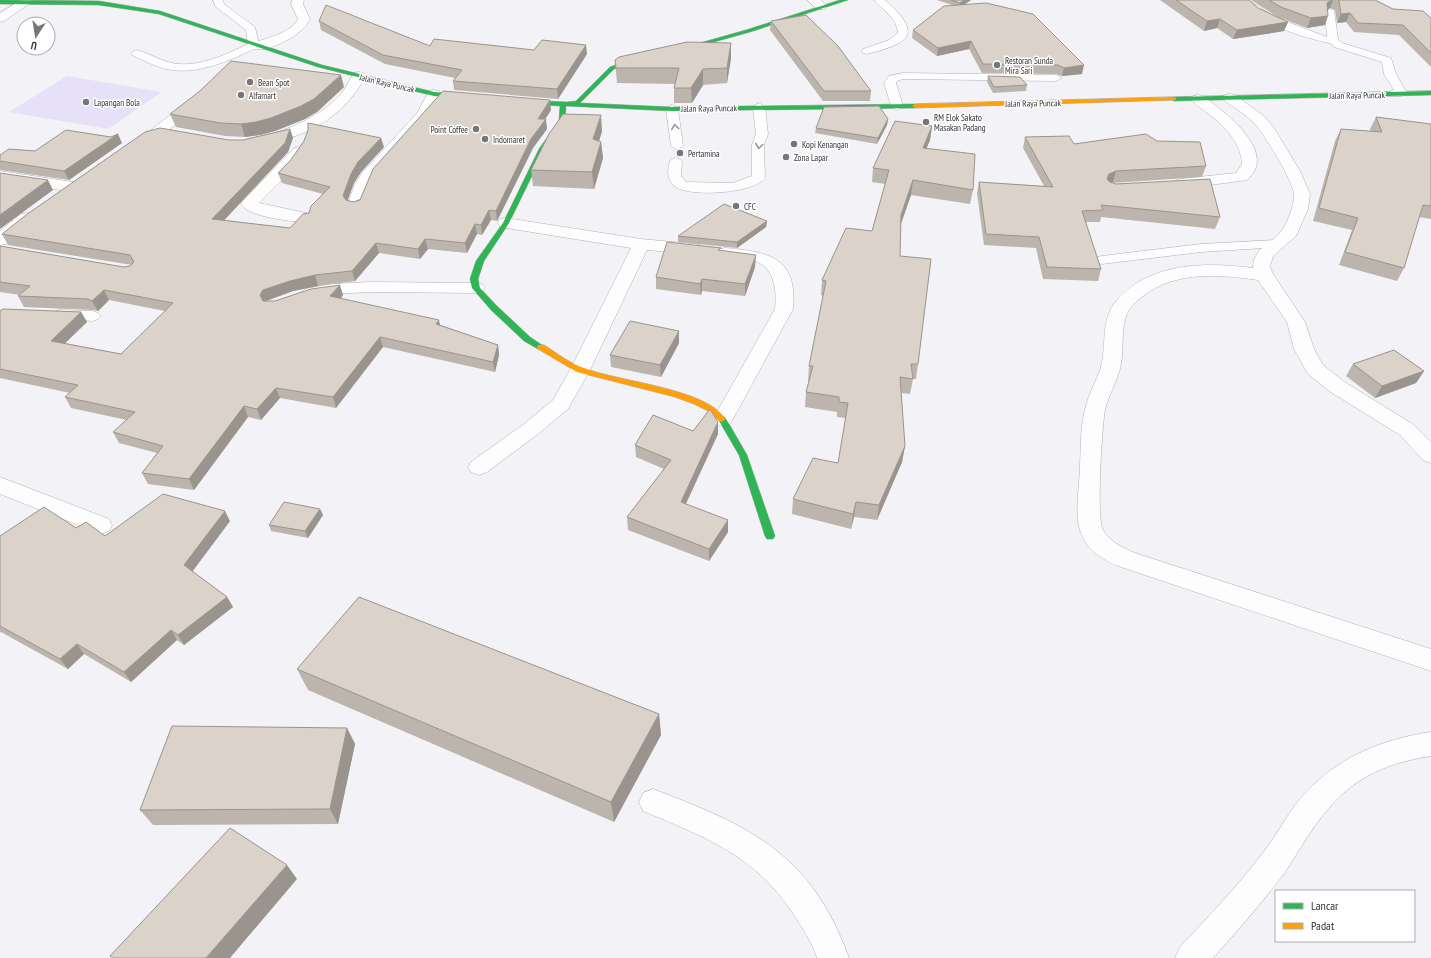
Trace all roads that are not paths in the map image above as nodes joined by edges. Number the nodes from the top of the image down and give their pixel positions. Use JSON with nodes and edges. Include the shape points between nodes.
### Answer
{"nodes":[{"id":1,"x":218,"y":0,"type":"edge"},
{"id":2,"x":298,"y":0,"type":"edge"},
{"id":3,"x":845,"y":0,"type":"edge"},
{"id":4,"x":879,"y":0,"type":"edge"},
{"id":5,"x":1242,"y":0,"type":"edge"},
{"id":6,"x":0,"y":2,"type":"edge"},
{"id":7,"x":26,"y":2,"type":"junction"},
{"id":8,"x":817,"y":3,"type":"edge"},
{"id":9,"x":1330,"y":12,"type":"edge"},
{"id":10,"x":0,"y":18,"type":"edge"},
{"id":11,"x":1334,"y":42,"type":"junction"},
{"id":12,"x":256,"y":46,"type":"junction"},
{"id":13,"x":867,"y":51,"type":"dead end"},
{"id":14,"x":671,"y":52,"type":"edge"},
{"id":15,"x":136,"y":53,"type":"dead end"},
{"id":16,"x":656,"y":56,"type":"edge"},
{"id":17,"x":359,"y":76,"type":"junction"},
{"id":18,"x":1056,"y":78,"type":"edge"},
{"id":19,"x":207,"y":92,"type":"edge"},
{"id":20,"x":1431,"y":93,"type":"edge"},
{"id":21,"x":434,"y":94,"type":"junction"},
{"id":22,"x":1393,"y":94,"type":"junction"},
{"id":23,"x":479,"y":98,"type":"edge"},
{"id":24,"x":1230,"y":98,"type":"junction"},
{"id":25,"x":1198,"y":99,"type":"junction"},
{"id":26,"x":508,"y":101,"type":"edge"},
{"id":27,"x":563,"y":105,"type":"junction"},
{"id":28,"x":897,"y":106,"type":"junction"},
{"id":29,"x":759,"y":107,"type":"junction"},
{"id":30,"x":672,"y":109,"type":"junction"},
{"id":31,"x":301,"y":129,"type":"junction"},
{"id":32,"x":180,"y":133,"type":"edge"},
{"id":33,"x":246,"y":143,"type":"edge"},
{"id":34,"x":677,"y":146,"type":"dead end"},
{"id":35,"x":676,"y":161,"type":"dead end"},
{"id":36,"x":0,"y":176,"type":"edge"},
{"id":37,"x":1166,"y":185,"type":"edge"},
{"id":38,"x":55,"y":199,"type":"edge"},
{"id":39,"x":355,"y":206,"type":"edge"},
{"id":40,"x":36,"y":212,"type":"edge"},
{"id":41,"x":305,"y":218,"type":"edge"},
{"id":42,"x":506,"y":223,"type":"junction"},
{"id":43,"x":641,"y":244,"type":"junction"},
{"id":44,"x":1276,"y":244,"type":"junction"},
{"id":45,"x":3,"y":247,"type":"edge"},
{"id":46,"x":1102,"y":260,"type":"dead end"},
{"id":47,"x":1264,"y":274,"type":"junction"},
{"id":48,"x":476,"y":288,"type":"junction"},
{"id":49,"x":293,"y":298,"type":"edge"},
{"id":50,"x":46,"y":314,"type":"edge"},
{"id":51,"x":93,"y":316,"type":"dead end"},
{"id":52,"x":580,"y":370,"type":"junction"},
{"id":53,"x":723,"y":419,"type":"junction"},
{"id":54,"x":1431,"y":455,"type":"edge"},
{"id":55,"x":479,"y":467,"type":"dead end"},
{"id":56,"x":0,"y":485,"type":"edge"},
{"id":57,"x":101,"y":525,"type":"dead end"},
{"id":58,"x":770,"y":536,"type":"dead end"},
{"id":59,"x":1431,"y":660,"type":"edge"},
{"id":60,"x":1431,"y":744,"type":"edge"},
{"id":61,"x":653,"y":802,"type":"dead end"},
{"id":62,"x":833,"y":958,"type":"edge"},
{"id":63,"x":1191,"y":958,"type":"edge"}],
"edges":[{"from":1,"to":12,"type":"lane","via":[[220,5],[251,29]]},
{"from":2,"to":12,"type":"street","via":[[297,4],[304,19],[301,26],[288,34]]},
{"from":3,"to":8,"type":"main road"},
{"from":4,"to":13,"type":"lane","via":[[899,19],[904,31],[902,38],[897,42]]},
{"from":5,"to":11,"type":"lane","via":[[1287,26]]},
{"from":6,"to":7,"type":"main road","name":"Jalan Raya Puncak"},
{"from":7,"to":10,"type":"street"},
{"from":7,"to":12,"type":"main road","name":"Jalan Raya Puncak","via":[[99,3],[160,13]]},
{"from":8,"to":14,"type":"main road","via":[[748,31]]},
{"from":9,"to":11,"type":"lane"},
{"from":11,"to":22,"type":"lane","via":[[1344,48],[1388,60],[1390,74],[1401,93]]},
{"from":12,"to":15,"type":"lane","via":[[228,58],[179,67],[167,66]]},
{"from":12,"to":17,"type":"main road","name":"Jalan Raya Puncak"},
{"from":16,"to":27,"type":"main road","via":[[612,68],[578,102]]},
{"from":17,"to":21,"type":"main road","name":"Jalan Raya Puncak"},
{"from":17,"to":31,"type":"street","via":[[346,97],[316,121]]},
{"from":18,"to":28,"type":"lane","via":[[904,76],[891,80],[890,84]]},
{"from":19,"to":32,"type":"street","via":[[150,135]]},
{"from":20,"to":22,"type":"main road","name":"Jalan Raya Puncak"},
{"from":21,"to":23,"type":"main road","name":"Jalan Raya Puncak"},
{"from":21,"to":39,"type":"street","via":[[423,115],[368,176]]},
{"from":22,"to":24,"type":"main road","name":"Jalan Raya Puncak"},
{"from":24,"to":25,"type":"main road","name":"Jalan Raya Puncak"},
{"from":24,"to":44,"type":"street","via":[[1259,119],[1269,131],[1302,194],[1300,209],[1288,236]]},
{"from":25,"to":28,"type":"main road","name":"Jalan Raya Puncak"},
{"from":25,"to":37,"type":"street","via":[[1224,120],[1240,140],[1250,159],[1249,170],[1241,178]]},
{"from":26,"to":27,"type":"main road","name":"Jalan Raya Puncak"},
{"from":27,"to":30,"type":"main road","name":"Jalan Raya Puncak"},
{"from":27,"to":42,"type":"main road","via":[[562,121],[542,149]]},
{"from":28,"to":29,"type":"main road","name":"Jalan Raya Puncak"},
{"from":29,"to":30,"type":"main road","name":"Jalan Raya Puncak"},
{"from":29,"to":35,"type":"lane","one_way":true,"via":[[762,134],[758,145],[758,178],[752,183],[738,187],[683,186],[673,177]]},
{"from":34,"to":30,"type":"lane","one_way":true},
{"from":31,"to":33,"type":"street","via":[[264,141]]},
{"from":31,"to":41,"type":"street","via":[[303,138],[296,155],[249,204],[257,209]]},
{"from":36,"to":38,"type":"street","via":[[79,182]]},
{"from":40,"to":45,"type":"street"},
{"from":42,"to":43,"type":"street"},
{"from":42,"to":48,"type":"main road","via":[[480,260],[474,279]]},
{"from":43,"to":52,"type":"street"},
{"from":43,"to":53,"type":"street","via":[[759,257],[778,271],[784,281],[784,309]]},
{"from":44,"to":46,"type":"lane","via":[[1201,248]]},
{"from":44,"to":47,"type":"street","via":[[1264,256]]},
{"from":47,"to":54,"type":"street","via":[[1296,322],[1304,349],[1315,369],[1336,386],[1407,430]]},
{"from":47,"to":59,"type":"street","via":[[1211,268],[1185,271],[1145,287],[1128,299],[1117,313],[1114,321],[1111,364],[1094,413],[1091,441],[1089,522],[1094,536],[1109,551],[1137,563]]},
{"from":48,"to":49,"type":"street","via":[[330,289]]},
{"from":48,"to":52,"type":"main road","via":[[527,339]]},
{"from":50,"to":51,"type":"lane"},
{"from":52,"to":53,"type":"main road","via":[[695,401],[713,410]]},
{"from":52,"to":55,"type":"street","via":[[561,404]]},
{"from":53,"to":58,"type":"main road","via":[[743,455]]},
{"from":56,"to":57,"type":"street"},
{"from":60,"to":63,"type":"street","via":[[1394,750],[1361,763],[1335,780],[1307,813],[1270,868]]},
{"from":61,"to":62,"type":"street","via":[[713,827],[768,860],[794,888],[814,916]]}]}
